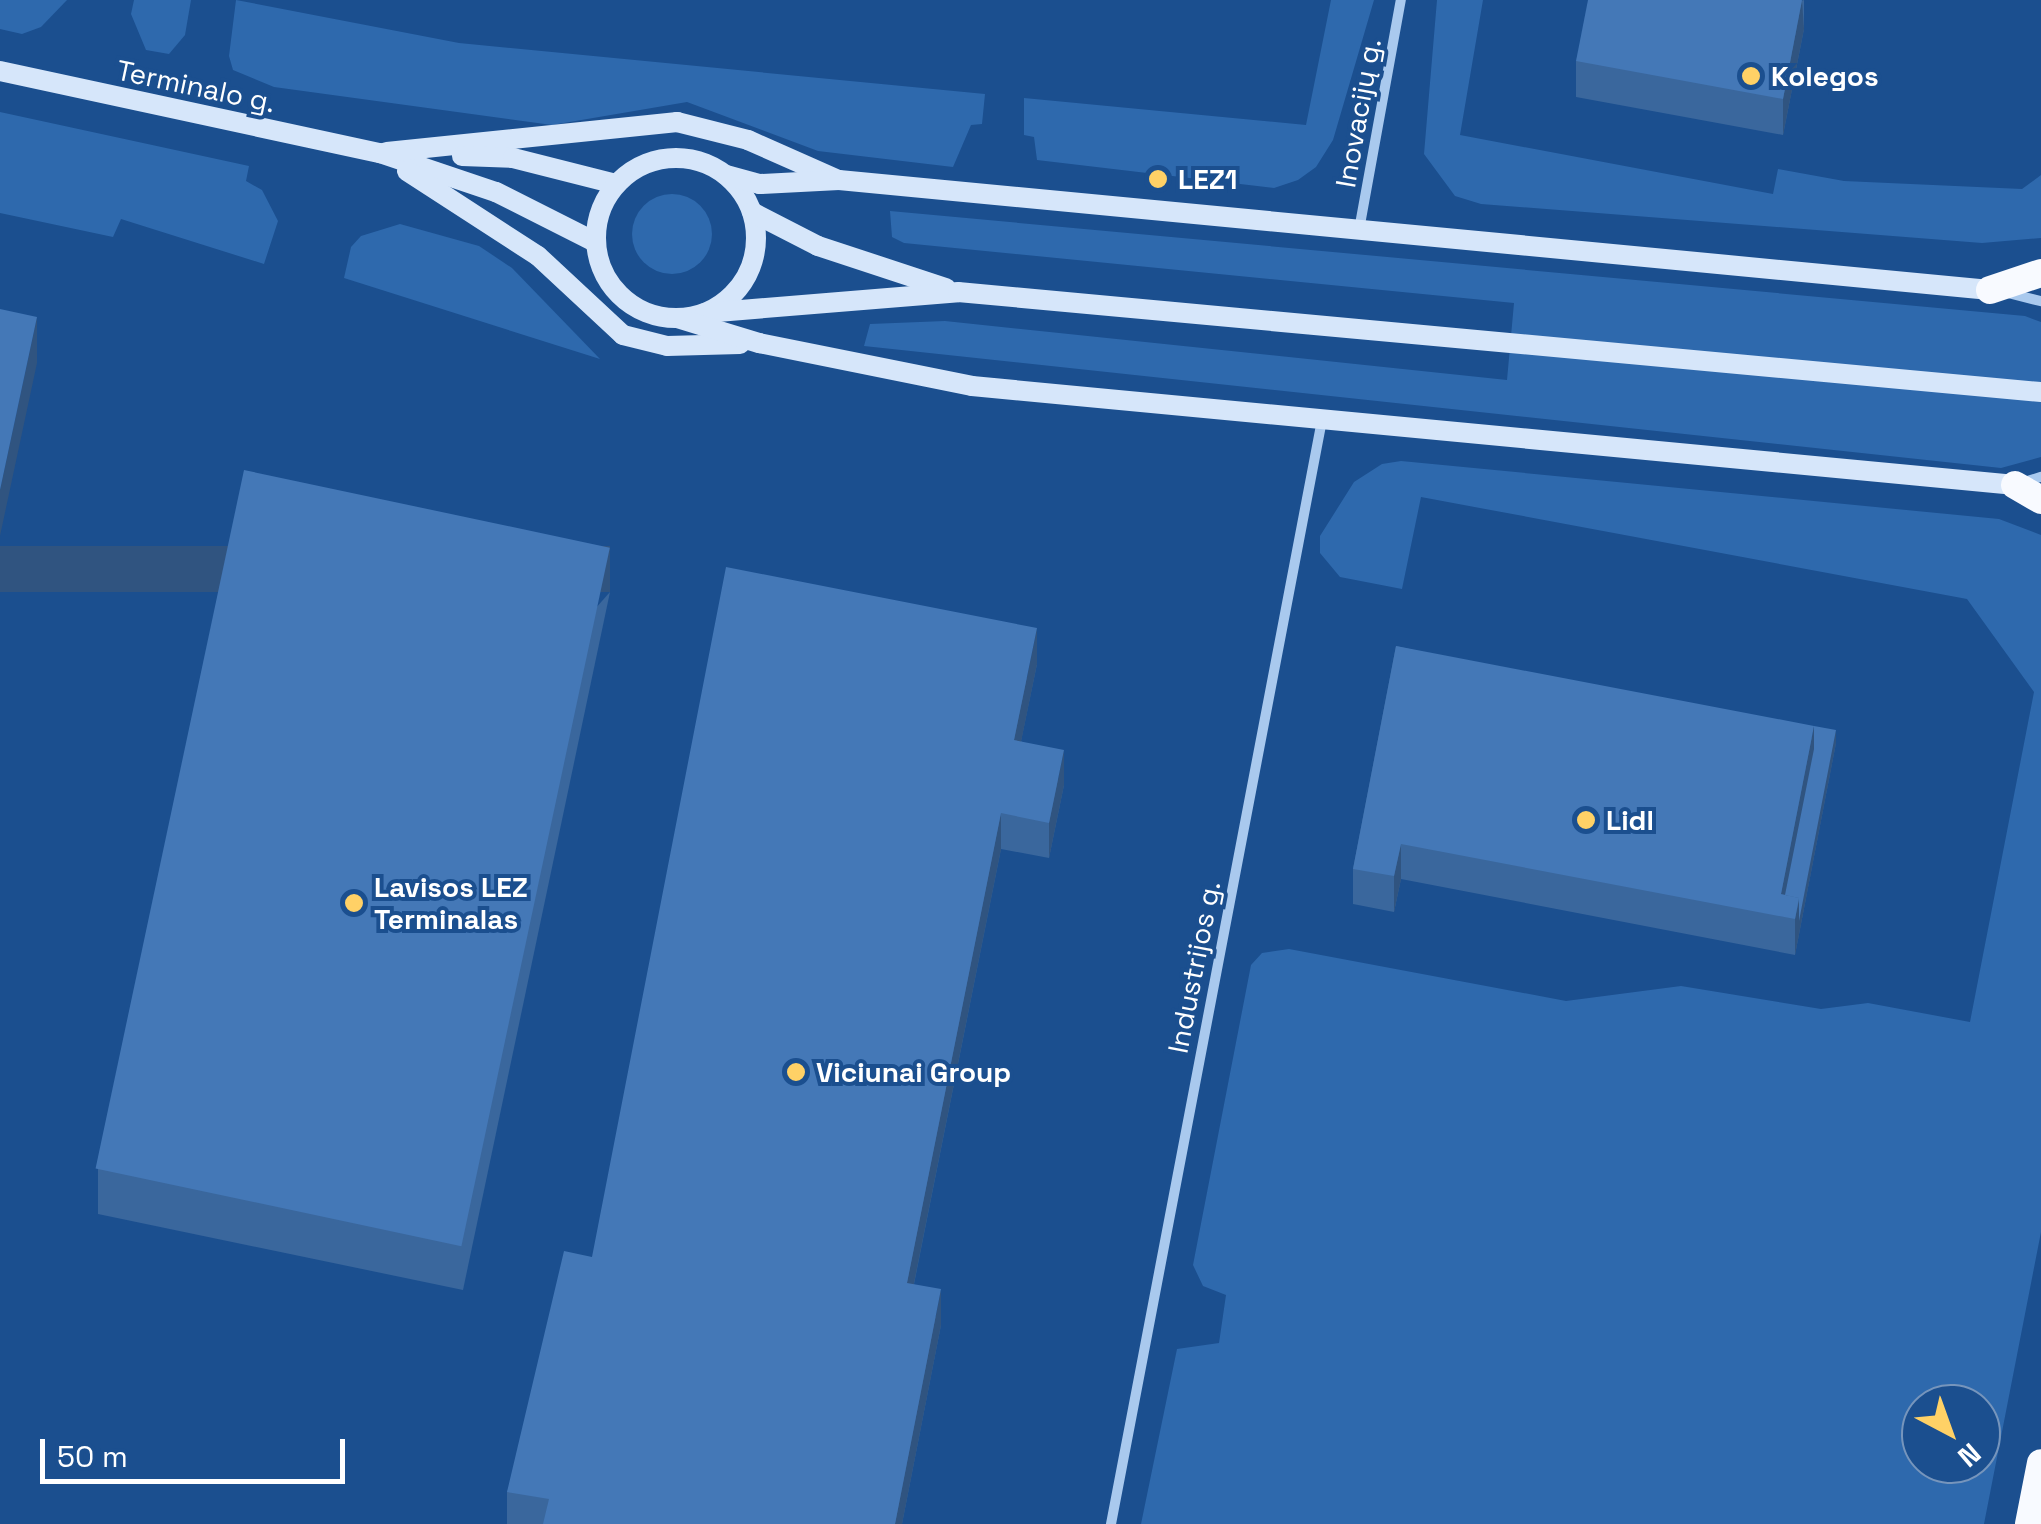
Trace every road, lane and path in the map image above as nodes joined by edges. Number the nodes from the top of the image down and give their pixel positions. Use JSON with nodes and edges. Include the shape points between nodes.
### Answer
{"nodes":[{"id":1,"x":1401,"y":0,"type":"edge"},
{"id":2,"x":0,"y":71,"type":"edge"},
{"id":3,"x":380,"y":153,"type":"junction"},
{"id":4,"x":726,"y":174,"type":"junction"},
{"id":5,"x":838,"y":180,"type":"junction"},
{"id":6,"x":616,"y":184,"type":"junction"},
{"id":7,"x":752,"y":212,"type":"junction"},
{"id":8,"x":1358,"y":233,"type":"junction"},
{"id":9,"x":595,"y":242,"type":"junction"},
{"id":10,"x":2041,"y":273,"type":"edge"},
{"id":11,"x":1990,"y":290,"type":"junction"},
{"id":12,"x":958,"y":292,"type":"junction"},
{"id":13,"x":2041,"y":301,"type":"edge"},
{"id":14,"x":705,"y":313,"type":"junction"},
{"id":15,"x":677,"y":318,"type":"junction"},
{"id":16,"x":758,"y":343,"type":"junction"},
{"id":17,"x":2041,"y":392,"type":"edge"},
{"id":18,"x":1322,"y":419,"type":"junction"},
{"id":19,"x":2028,"y":481,"type":"edge"},
{"id":20,"x":2041,"y":500,"type":"edge"},
{"id":21,"x":2041,"y":1463,"type":"edge"},
{"id":22,"x":1111,"y":1524,"type":"edge"},
{"id":23,"x":2029,"y":1524,"type":"edge"}],
"edges":[{"from":1,"to":8,"type":"street","name":"Inovacijų g."},
{"from":2,"to":3,"type":"main road","name":"Terminalo g."},
{"from":3,"to":5,"type":"main road","via":[[677,122],[748,140]]},
{"from":3,"to":6,"type":"main road","via":[[513,158]]},
{"from":3,"to":9,"type":"main road","via":[[496,192]]},
{"from":3,"to":16,"type":"main road","via":[[538,256],[623,334],[667,346]]},
{"from":4,"to":5,"type":"main road","via":[[760,184]]},
{"from":4,"to":6,"type":"main road","via":[[669,157],[640,166]]},
{"from":4,"to":7,"type":"main road"},
{"from":5,"to":8,"type":"main road"},
{"from":6,"to":9,"type":"main road","via":[[600,211]]},
{"from":7,"to":12,"type":"main road","via":[[818,246]]},
{"from":7,"to":14,"type":"main road","via":[[756,242],[748,272],[730,297]]},
{"from":8,"to":11,"type":"main road"},
{"from":9,"to":15,"type":"main road","via":[[602,272],[620,296],[647,313]]},
{"from":10,"to":11,"type":"highway"},
{"from":11,"to":13,"type":"street"},
{"from":12,"to":14,"type":"main road"},
{"from":12,"to":17,"type":"main road"},
{"from":14,"to":15,"type":"main road"},
{"from":15,"to":16,"type":"main road"},
{"from":16,"to":18,"type":"main road","via":[[972,386]]},
{"from":18,"to":19,"type":"main road"},
{"from":18,"to":22,"type":"street","name":"Industrijos g."},
{"from":19,"to":20,"type":"highway"},
{"from":21,"to":23,"type":"highway"}]}
